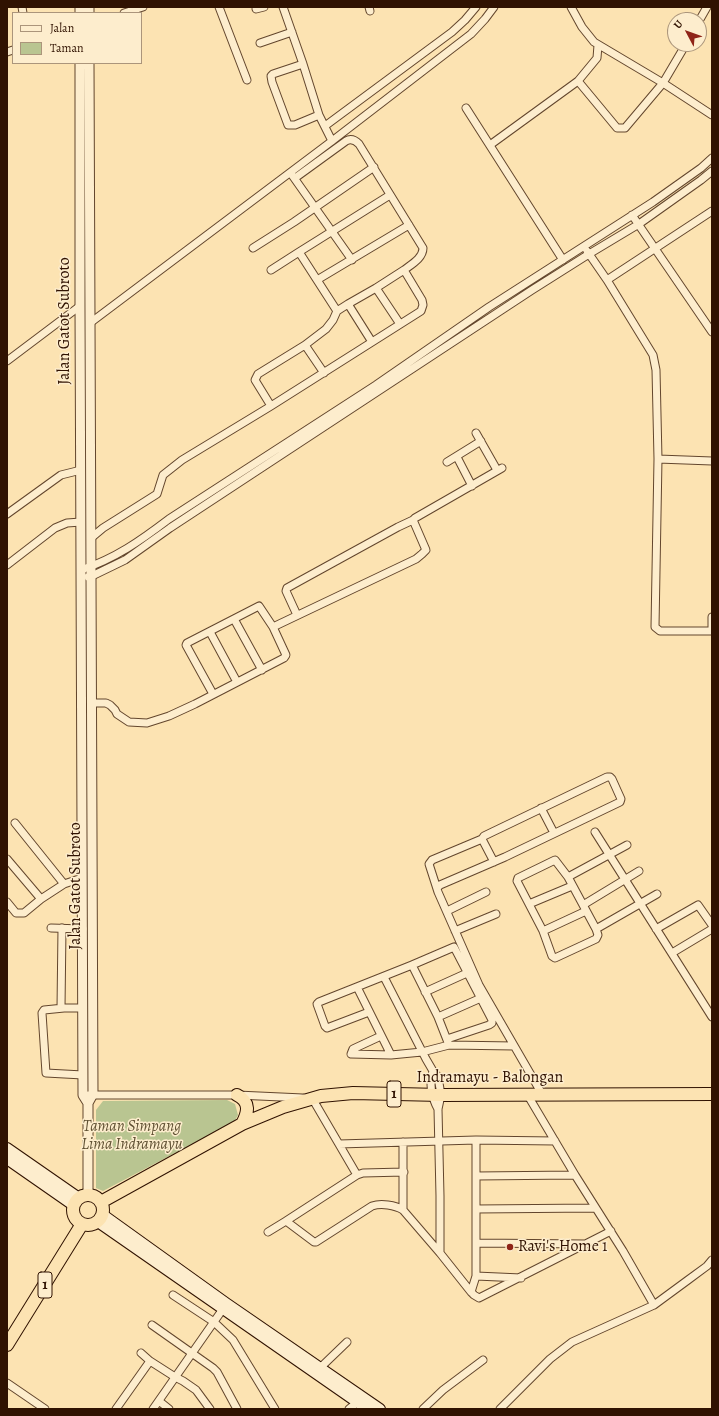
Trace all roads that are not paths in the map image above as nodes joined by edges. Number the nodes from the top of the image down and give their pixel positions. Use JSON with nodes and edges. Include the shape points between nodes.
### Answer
{"nodes":[{"id":1,"x":143,"y":7,"type":"edge"},
{"id":2,"x":219,"y":7,"type":"edge"},
{"id":3,"x":264,"y":7,"type":"edge"},
{"id":4,"x":283,"y":7,"type":"edge"},
{"id":5,"x":476,"y":7,"type":"edge"},
{"id":6,"x":494,"y":7,"type":"edge"},
{"id":7,"x":571,"y":7,"type":"edge"},
{"id":8,"x":256,"y":9,"type":"dead end"},
{"id":9,"x":127,"y":12,"type":"edge"},
{"id":10,"x":292,"y":32,"type":"junction"},
{"id":11,"x":260,"y":43,"type":"dead end"},
{"id":12,"x":598,"y":45,"type":"junction"},
{"id":13,"x":681,"y":52,"type":"edge"},
{"id":14,"x":80,"y":64,"type":"edge"},
{"id":15,"x":88,"y":64,"type":"edge"},
{"id":16,"x":303,"y":64,"type":"junction"},
{"id":17,"x":246,"y":80,"type":"dead end"},
{"id":18,"x":578,"y":81,"type":"junction"},
{"id":19,"x":663,"y":83,"type":"junction"},
{"id":20,"x":466,"y":108,"type":"dead end"},
{"id":21,"x":320,"y":115,"type":"junction"},
{"id":22,"x":712,"y":115,"type":"edge"},
{"id":23,"x":325,"y":127,"type":"junction"},
{"id":24,"x":331,"y":140,"type":"junction"},
{"id":25,"x":490,"y":145,"type":"junction"},
{"id":26,"x":712,"y":158,"type":"edge"},
{"id":27,"x":374,"y":167,"type":"junction"},
{"id":28,"x":712,"y":171,"type":"edge"},
{"id":29,"x":292,"y":175,"type":"junction"},
{"id":30,"x":390,"y":195,"type":"junction"},
{"id":31,"x":316,"y":207,"type":"junction"},
{"id":32,"x":712,"y":211,"type":"edge"},
{"id":33,"x":632,"y":215,"type":"junction"},
{"id":34,"x":639,"y":224,"type":"junction"},
{"id":35,"x":409,"y":225,"type":"junction"},
{"id":36,"x":332,"y":231,"type":"junction"},
{"id":37,"x":585,"y":246,"type":"junction"},
{"id":38,"x":253,"y":248,"type":"dead end"},
{"id":39,"x":654,"y":249,"type":"junction"},
{"id":40,"x":299,"y":252,"type":"junction"},
{"id":41,"x":589,"y":254,"type":"junction"},
{"id":42,"x":352,"y":260,"type":"junction"},
{"id":43,"x":563,"y":260,"type":"junction"},
{"id":44,"x":271,"y":270,"type":"dead end"},
{"id":45,"x":404,"y":270,"type":"junction"},
{"id":46,"x":318,"y":280,"type":"junction"},
{"id":47,"x":607,"y":280,"type":"junction"},
{"id":48,"x":528,"y":283,"type":"junction"},
{"id":49,"x":376,"y":288,"type":"junction"},
{"id":50,"x":532,"y":290,"type":"junction"},
{"id":51,"x":348,"y":304,"type":"junction"},
{"id":52,"x":80,"y":309,"type":"junction"},
{"id":53,"x":337,"y":311,"type":"junction"},
{"id":54,"x":90,"y":321,"type":"junction"},
{"id":55,"x":400,"y":324,"type":"junction"},
{"id":56,"x":712,"y":332,"type":"edge"},
{"id":57,"x":372,"y":342,"type":"junction"},
{"id":58,"x":304,"y":345,"type":"junction"},
{"id":59,"x":7,"y":361,"type":"edge"},
{"id":60,"x":324,"y":373,"type":"junction"},
{"id":61,"x":271,"y":406,"type":"junction"},
{"id":62,"x":476,"y":433,"type":"dead end"},
{"id":63,"x":481,"y":441,"type":"junction"},
{"id":64,"x":456,"y":456,"type":"junction"},
{"id":65,"x":658,"y":459,"type":"junction"},
{"id":66,"x":712,"y":461,"type":"edge"},
{"id":67,"x":447,"y":462,"type":"dead end"},
{"id":68,"x":81,"y":470,"type":"junction"},
{"id":69,"x":472,"y":486,"type":"junction"},
{"id":70,"x":7,"y":514,"type":"edge"},
{"id":71,"x":414,"y":520,"type":"junction"},
{"id":72,"x":81,"y":522,"type":"junction"},
{"id":73,"x":91,"y":538,"type":"junction"},
{"id":74,"x":7,"y":565,"type":"edge"},
{"id":75,"x":91,"y":567,"type":"junction"},
{"id":76,"x":81,"y":574,"type":"junction"},
{"id":77,"x":92,"y":576,"type":"junction"},
{"id":78,"x":297,"y":615,"type":"junction"},
{"id":79,"x":712,"y":617,"type":"edge"},
{"id":80,"x":234,"y":619,"type":"junction"},
{"id":81,"x":273,"y":627,"type":"junction"},
{"id":82,"x":712,"y":631,"type":"edge"},
{"id":83,"x":210,"y":632,"type":"junction"},
{"id":84,"x":262,"y":670,"type":"junction"},
{"id":85,"x":237,"y":682,"type":"junction"},
{"id":86,"x":213,"y":694,"type":"junction"},
{"id":87,"x":93,"y":703,"type":"junction"},
{"id":88,"x":541,"y":808,"type":"junction"},
{"id":89,"x":87,"y":817,"type":"junction"},
{"id":90,"x":15,"y":823,"type":"dead end"},
{"id":91,"x":87,"y":831,"type":"junction"},
{"id":92,"x":595,"y":832,"type":"dead end"},
{"id":93,"x":554,"y":833,"type":"junction"},
{"id":94,"x":482,"y":839,"type":"junction"},
{"id":95,"x":627,"y":846,"type":"dead end"},
{"id":96,"x":610,"y":855,"type":"junction"},
{"id":97,"x":7,"y":859,"type":"edge"},
{"id":98,"x":494,"y":862,"type":"junction"},
{"id":99,"x":639,"y":871,"type":"dead end"},
{"id":100,"x":568,"y":877,"type":"junction"},
{"id":101,"x":82,"y":878,"type":"junction"},
{"id":102,"x":625,"y":880,"type":"junction"},
{"id":103,"x":64,"y":884,"type":"junction"},
{"id":104,"x":572,"y":886,"type":"junction"},
{"id":105,"x":437,"y":888,"type":"junction"},
{"id":106,"x":486,"y":892,"type":"dead end"},
{"id":107,"x":657,"y":894,"type":"dead end"},
{"id":108,"x":41,"y":899,"type":"junction"},
{"id":109,"x":7,"y":902,"type":"edge"},
{"id":110,"x":529,"y":904,"type":"junction"},
{"id":111,"x":640,"y":904,"type":"junction"},
{"id":112,"x":585,"y":908,"type":"junction"},
{"id":113,"x":447,"y":911,"type":"junction"},
{"id":114,"x":496,"y":914,"type":"dead end"},
{"id":115,"x":712,"y":925,"type":"edge"},
{"id":116,"x":51,"y":928,"type":"dead end"},
{"id":117,"x":62,"y":928,"type":"junction"},
{"id":118,"x":83,"y":928,"type":"junction"},
{"id":119,"x":596,"y":929,"type":"junction"},
{"id":120,"x":656,"y":929,"type":"junction"},
{"id":121,"x":712,"y":929,"type":"edge"},
{"id":122,"x":455,"y":931,"type":"junction"},
{"id":123,"x":543,"y":931,"type":"junction"},
{"id":124,"x":672,"y":953,"type":"junction"},
{"id":125,"x":412,"y":965,"type":"junction"},
{"id":126,"x":467,"y":973,"type":"junction"},
{"id":127,"x":384,"y":977,"type":"junction"},
{"id":128,"x":357,"y":987,"type":"junction"},
{"id":129,"x":425,"y":992,"type":"junction"},
{"id":130,"x":480,"y":998,"type":"junction"},
{"id":131,"x":61,"y":1008,"type":"junction"},
{"id":132,"x":83,"y":1008,"type":"junction"},
{"id":133,"x":368,"y":1012,"type":"junction"},
{"id":134,"x":438,"y":1017,"type":"junction"},
{"id":135,"x":712,"y":1017,"type":"edge"},
{"id":136,"x":93,"y":1025,"type":"junction"},
{"id":137,"x":83,"y":1026,"type":"junction"},
{"id":138,"x":381,"y":1036,"type":"junction"},
{"id":139,"x":448,"y":1042,"type":"junction"},
{"id":140,"x":514,"y":1046,"type":"junction"},
{"id":141,"x":422,"y":1052,"type":"junction"},
{"id":142,"x":391,"y":1055,"type":"junction"},
{"id":143,"x":83,"y":1074,"type":"junction"},
{"id":144,"x":436,"y":1094,"type":"junction"},
{"id":145,"x":527,"y":1094,"type":"junction"},
{"id":146,"x":542,"y":1094,"type":"junction"},
{"id":147,"x":712,"y":1094,"type":"edge"},
{"id":148,"x":237,"y":1095,"type":"junction"},
{"id":149,"x":88,"y":1097,"type":"junction"},
{"id":150,"x":311,"y":1098,"type":"junction"},
{"id":151,"x":242,"y":1124,"type":"junction"},
{"id":152,"x":476,"y":1140,"type":"junction"},
{"id":153,"x":554,"y":1141,"type":"junction"},
{"id":154,"x":403,"y":1142,"type":"junction"},
{"id":155,"x":439,"y":1142,"type":"junction"},
{"id":156,"x":339,"y":1144,"type":"junction"},
{"id":157,"x":7,"y":1148,"type":"edge"},
{"id":158,"x":7,"y":1159,"type":"edge"},
{"id":159,"x":404,"y":1172,"type":"junction"},
{"id":160,"x":356,"y":1175,"type":"junction"},
{"id":161,"x":575,"y":1175,"type":"junction"},
{"id":162,"x":476,"y":1176,"type":"junction"},
{"id":163,"x":80,"y":1199,"type":"junction"},
{"id":164,"x":101,"y":1202,"type":"junction"},
{"id":165,"x":595,"y":1208,"type":"junction"},
{"id":166,"x":476,"y":1209,"type":"junction"},
{"id":167,"x":403,"y":1210,"type":"junction"},
{"id":168,"x":100,"y":1218,"type":"junction"},
{"id":169,"x":286,"y":1221,"type":"junction"},
{"id":170,"x":82,"y":1224,"type":"junction"},
{"id":171,"x":611,"y":1231,"type":"junction"},
{"id":172,"x":268,"y":1232,"type":"dead end"},
{"id":173,"x":476,"y":1243,"type":"junction"},
{"id":174,"x":586,"y":1244,"type":"junction"},
{"id":175,"x":440,"y":1252,"type":"junction"},
{"id":176,"x":712,"y":1260,"type":"edge"},
{"id":177,"x":476,"y":1276,"type":"junction"},
{"id":178,"x":521,"y":1278,"type":"junction"},
{"id":179,"x":471,"y":1292,"type":"junction"},
{"id":180,"x":173,"y":1295,"type":"dead end"},
{"id":181,"x":654,"y":1305,"type":"junction"},
{"id":182,"x":220,"y":1313,"type":"junction"},
{"id":183,"x":152,"y":1325,"type":"dead end"},
{"id":184,"x":347,"y":1342,"type":"dead end"},
{"id":185,"x":7,"y":1345,"type":"edge"},
{"id":186,"x":192,"y":1352,"type":"junction"},
{"id":187,"x":141,"y":1354,"type":"dead end"},
{"id":188,"x":483,"y":1360,"type":"dead end"},
{"id":189,"x":150,"y":1361,"type":"junction"},
{"id":190,"x":320,"y":1368,"type":"junction"},
{"id":191,"x":175,"y":1377,"type":"junction"},
{"id":192,"x":7,"y":1383,"type":"edge"},
{"id":193,"x":159,"y":1401,"type":"junction"},
{"id":194,"x":356,"y":1403,"type":"edge"},
{"id":195,"x":45,"y":1409,"type":"edge"},
{"id":196,"x":116,"y":1409,"type":"edge"},
{"id":197,"x":153,"y":1409,"type":"edge"},
{"id":198,"x":169,"y":1409,"type":"edge"},
{"id":199,"x":210,"y":1409,"type":"edge"},
{"id":200,"x":237,"y":1409,"type":"edge"},
{"id":201,"x":275,"y":1409,"type":"edge"},
{"id":202,"x":367,"y":1409,"type":"edge"},
{"id":203,"x":380,"y":1409,"type":"edge"},
{"id":204,"x":423,"y":1409,"type":"edge"},
{"id":205,"x":500,"y":1409,"type":"edge"}],
"edges":[{"from":1,"to":9,"type":"street"},
{"from":2,"to":17,"type":"street"},
{"from":3,"to":8,"type":"street"},
{"from":4,"to":10,"type":"street"},
{"from":5,"to":23,"type":"street","via":[[452,32]]},
{"from":6,"to":24,"type":"street","via":[[471,34]]},
{"from":7,"to":12,"type":"street","via":[[588,36]]},
{"from":10,"to":11,"type":"street"},
{"from":10,"to":16,"type":"street"},
{"from":12,"to":18,"type":"street","via":[[597,58]]},
{"from":12,"to":19,"type":"street"},
{"from":13,"to":19,"type":"street"},
{"from":14,"to":52,"type":"street","name":"Jalan Gatot Subroto"},
{"from":15,"to":54,"type":"street","name":"Jalan Gatot Subroto"},
{"from":16,"to":21,"type":"street"},
{"from":16,"to":21,"type":"street","via":[[273,74],[271,79],[288,125],[295,125]]},
{"from":18,"to":19,"type":"street","via":[[617,128],[621,129],[625,128]]},
{"from":18,"to":25,"type":"street"},
{"from":19,"to":22,"type":"street"},
{"from":20,"to":25,"type":"street"},
{"from":21,"to":23,"type":"street"},
{"from":23,"to":24,"type":"street"},
{"from":24,"to":29,"type":"street"},
{"from":25,"to":43,"type":"street"},
{"from":26,"to":33,"type":"street","via":[[684,181]]},
{"from":27,"to":29,"type":"street","via":[[356,140],[349,139]]},
{"from":27,"to":30,"type":"street"},
{"from":27,"to":31,"type":"street"},
{"from":28,"to":34,"type":"street"},
{"from":29,"to":31,"type":"street"},
{"from":29,"to":54,"type":"street"},
{"from":30,"to":35,"type":"street"},
{"from":30,"to":36,"type":"street"},
{"from":31,"to":36,"type":"street"},
{"from":31,"to":38,"type":"street"},
{"from":32,"to":39,"type":"street"},
{"from":33,"to":34,"type":"street"},
{"from":33,"to":37,"type":"street"},
{"from":34,"to":39,"type":"street"},
{"from":34,"to":41,"type":"street"},
{"from":35,"to":42,"type":"street"},
{"from":35,"to":45,"type":"street","via":[[421,244],[423,253]]},
{"from":36,"to":40,"type":"street"},
{"from":36,"to":42,"type":"street"},
{"from":37,"to":41,"type":"street"},
{"from":37,"to":43,"type":"street"},
{"from":39,"to":47,"type":"street"},
{"from":39,"to":56,"type":"street"},
{"from":40,"to":44,"type":"street"},
{"from":40,"to":46,"type":"street"},
{"from":41,"to":47,"type":"street"},
{"from":41,"to":50,"type":"street"},
{"from":42,"to":46,"type":"street"},
{"from":43,"to":48,"type":"street"},
{"from":45,"to":49,"type":"street"},
{"from":45,"to":55,"type":"street","via":[[423,305],[421,311]]},
{"from":46,"to":53,"type":"street"},
{"from":47,"to":65,"type":"street","via":[[655,360]]},
{"from":48,"to":50,"type":"street"},
{"from":48,"to":75,"type":"street","via":[[121,553]]},
{"from":49,"to":51,"type":"street"},
{"from":49,"to":55,"type":"street"},
{"from":50,"to":77,"type":"street","via":[[125,560]]},
{"from":51,"to":53,"type":"street"},
{"from":51,"to":57,"type":"street"},
{"from":52,"to":59,"type":"street"},
{"from":52,"to":68,"type":"street","name":"Jalan Gatot Subroto"},
{"from":53,"to":58,"type":"street","via":[[326,329]]},
{"from":54,"to":73,"type":"street","name":"Jalan Gatot Subroto"},
{"from":55,"to":57,"type":"street"},
{"from":57,"to":60,"type":"street"},
{"from":58,"to":60,"type":"street"},
{"from":58,"to":61,"type":"street","via":[[256,376],[255,380]]},
{"from":60,"to":61,"type":"street"},
{"from":61,"to":73,"type":"street","via":[[182,460],[163,475],[157,494]]},
{"from":62,"to":63,"type":"street"},
{"from":63,"to":64,"type":"street"},
{"from":63,"to":69,"type":"street","via":[[499,469]]},
{"from":64,"to":67,"type":"street"},
{"from":64,"to":69,"type":"street"},
{"from":65,"to":66,"type":"street"},
{"from":65,"to":82,"type":"street","via":[[655,627],[660,631]]},
{"from":68,"to":70,"type":"street","via":[[60,475]]},
{"from":68,"to":72,"type":"street","name":"Jalan Gatot Subroto"},
{"from":69,"to":71,"type":"street"},
{"from":71,"to":78,"type":"street","via":[[287,588]]},
{"from":71,"to":78,"type":"street","via":[[426,550],[416,559]]},
{"from":72,"to":74,"type":"street","via":[[67,523],[55,528]]},
{"from":72,"to":76,"type":"street","name":"Jalan Gatot Subroto"},
{"from":73,"to":75,"type":"street","name":"Jalan Gatot Subroto"},
{"from":75,"to":76,"type":"street"},
{"from":75,"to":77,"type":"street","name":"Jalan Gatot Subroto"},
{"from":76,"to":77,"type":"street"},
{"from":76,"to":89,"type":"street","name":"Jalan Gatot Subroto"},
{"from":77,"to":87,"type":"street","name":"Jalan Gatot Subroto"},
{"from":78,"to":81,"type":"street"},
{"from":79,"to":82,"type":"street"},
{"from":80,"to":81,"type":"street","via":[[259,606]]},
{"from":80,"to":83,"type":"street"},
{"from":80,"to":84,"type":"street"},
{"from":81,"to":84,"type":"street","via":[[285,657]]},
{"from":83,"to":85,"type":"street"},
{"from":83,"to":86,"type":"street","via":[[186,645]]},
{"from":84,"to":85,"type":"street"},
{"from":85,"to":86,"type":"street"},
{"from":86,"to":87,"type":"street","via":[[169,716],[147,723],[129,722],[121,718],[110,705]]},
{"from":87,"to":89,"type":"street","name":"Jalan Gatot Subroto"},
{"from":88,"to":93,"type":"street"},
{"from":88,"to":93,"type":"street","via":[[609,776],[612,779],[620,802]]},
{"from":88,"to":94,"type":"street"},
{"from":89,"to":91,"type":"street","name":"Jalan Gatot Subroto"},
{"from":90,"to":103,"type":"street"},
{"from":91,"to":101,"type":"street","name":"Jalan Gatot Subroto"},
{"from":91,"to":136,"type":"street","name":"Jalan Gatot Subroto"},
{"from":92,"to":96,"type":"street"},
{"from":93,"to":98,"type":"street"},
{"from":94,"to":98,"type":"street"},
{"from":94,"to":105,"type":"street","via":[[430,862],[429,867]]},
{"from":95,"to":96,"type":"street"},
{"from":96,"to":100,"type":"street"},
{"from":96,"to":102,"type":"street"},
{"from":97,"to":108,"type":"street"},
{"from":98,"to":105,"type":"street"},
{"from":99,"to":102,"type":"street"},
{"from":100,"to":104,"type":"street"},
{"from":100,"to":110,"type":"street","via":[[555,860],[518,878],[517,881]]},
{"from":101,"to":103,"type":"street"},
{"from":101,"to":118,"type":"street","name":"Jalan Gatot Subroto"},
{"from":102,"to":111,"type":"street"},
{"from":102,"to":112,"type":"street"},
{"from":103,"to":108,"type":"street"},
{"from":104,"to":110,"type":"street"},
{"from":104,"to":112,"type":"street"},
{"from":105,"to":113,"type":"street"},
{"from":106,"to":113,"type":"street"},
{"from":107,"to":111,"type":"street"},
{"from":108,"to":109,"type":"street","via":[[24,914],[16,913]]},
{"from":110,"to":123,"type":"street"},
{"from":111,"to":119,"type":"street"},
{"from":111,"to":120,"type":"street"},
{"from":112,"to":119,"type":"street"},
{"from":112,"to":123,"type":"street"},
{"from":113,"to":122,"type":"street"},
{"from":114,"to":122,"type":"street"},
{"from":115,"to":120,"type":"street","via":[[698,905]]},
{"from":116,"to":117,"type":"street"},
{"from":117,"to":118,"type":"street"},
{"from":117,"to":131,"type":"street"},
{"from":118,"to":132,"type":"street","name":"Jalan Gatot Subroto"},
{"from":119,"to":123,"type":"street","via":[[596,939],[554,958]]},
{"from":120,"to":124,"type":"street"},
{"from":121,"to":124,"type":"street"},
{"from":122,"to":140,"type":"street","via":[[479,985]]},
{"from":124,"to":135,"type":"street"},
{"from":125,"to":126,"type":"street","via":[[453,947]]},
{"from":125,"to":127,"type":"street"},
{"from":125,"to":129,"type":"street"},
{"from":126,"to":129,"type":"street"},
{"from":126,"to":130,"type":"street"},
{"from":127,"to":128,"type":"street"},
{"from":127,"to":141,"type":"street"},
{"from":128,"to":133,"type":"street"},
{"from":128,"to":133,"type":"street","via":[[318,1003],[325,1026],[329,1028]]},
{"from":129,"to":134,"type":"street"},
{"from":130,"to":134,"type":"street"},
{"from":130,"to":139,"type":"street","via":[[492,1020],[491,1024]]},
{"from":131,"to":132,"type":"street"},
{"from":131,"to":143,"type":"street","via":[[44,1010],[42,1013],[46,1072]]},
{"from":132,"to":137,"type":"street","name":"Jalan Gatot Subroto"},
{"from":133,"to":138,"type":"street"},
{"from":134,"to":139,"type":"street"},
{"from":136,"to":137,"type":"street"},
{"from":136,"to":149,"type":"street","name":"Jalan Gatot Subroto"},
{"from":137,"to":143,"type":"street","name":"Jalan Gatot Subroto"},
{"from":138,"to":142,"type":"street"},
{"from":138,"to":142,"type":"street","via":[[353,1049],[351,1054]]},
{"from":139,"to":140,"type":"street"},
{"from":139,"to":141,"type":"street"},
{"from":140,"to":146,"type":"street"},
{"from":141,"to":142,"type":"street"},
{"from":141,"to":144,"type":"street","via":[[438,1077]]},
{"from":143,"to":149,"type":"street","name":"Jalan Gatot Subroto"},
{"from":144,"to":145,"type":"highway","name":"Indramayu - Balongan","number":"1"},
{"from":144,"to":150,"type":"highway","name":"Indramayu - Balongan","number":"1","via":[[353,1093]]},
{"from":144,"to":155,"type":"street"},
{"from":145,"to":146,"type":"highway","name":"Indramayu - Balongan","number":"1"},
{"from":145,"to":153,"type":"street"},
{"from":146,"to":147,"type":"highway","name":"Indramayu - Balongan","number":"1"},
{"from":148,"to":149,"type":"street"},
{"from":148,"to":150,"type":"street"},
{"from":148,"to":151,"type":"highway","via":[[247,1109]]},
{"from":149,"to":163,"type":"street","name":"Jalan Gatot Subroto"},
{"from":150,"to":151,"type":"highway","name":"Indramayu - Balongan","number":"1"},
{"from":150,"to":156,"type":"street"},
{"from":151,"to":164,"type":"highway","name":"Indramayu - Balongan","number":"1"},
{"from":152,"to":153,"type":"street"},
{"from":152,"to":155,"type":"street"},
{"from":152,"to":162,"type":"street"},
{"from":153,"to":161,"type":"street"},
{"from":154,"to":155,"type":"street"},
{"from":154,"to":156,"type":"street"},
{"from":154,"to":159,"type":"street"},
{"from":155,"to":175,"type":"street"},
{"from":156,"to":160,"type":"street"},
{"from":157,"to":163,"type":"main road"},
{"from":158,"to":163,"type":"main road"},
{"from":159,"to":160,"type":"street"},
{"from":159,"to":167,"type":"street"},
{"from":160,"to":169,"type":"street"},
{"from":161,"to":162,"type":"street"},
{"from":161,"to":165,"type":"street"},
{"from":162,"to":166,"type":"street"},
{"from":163,"to":164,"type":"highway","via":[[98,1198]]},
{"from":163,"to":170,"type":"highway","via":[[72,1210],[74,1217]]},
{"from":164,"to":168,"type":"highway","via":[[103,1208]]},
{"from":165,"to":166,"type":"street"},
{"from":165,"to":171,"type":"street"},
{"from":166,"to":173,"type":"street"},
{"from":167,"to":169,"type":"street","via":[[395,1206],[372,1206],[316,1242]]},
{"from":167,"to":175,"type":"street"},
{"from":168,"to":170,"type":"highway","via":[[90,1225]]},
{"from":168,"to":182,"type":"main road"},
{"from":169,"to":172,"type":"street"},
{"from":170,"to":185,"type":"highway","number":"1"},
{"from":171,"to":174,"type":"street"},
{"from":171,"to":181,"type":"street"},
{"from":173,"to":174,"type":"street"},
{"from":173,"to":177,"type":"street"},
{"from":174,"to":178,"type":"street"},
{"from":175,"to":179,"type":"street"},
{"from":176,"to":181,"type":"street"},
{"from":177,"to":178,"type":"street"},
{"from":177,"to":179,"type":"street"},
{"from":178,"to":179,"type":"street","via":[[479,1298]]},
{"from":180,"to":182,"type":"street"},
{"from":181,"to":205,"type":"street","via":[[572,1342],[550,1359]]},
{"from":182,"to":186,"type":"street"},
{"from":182,"to":190,"type":"main road"},
{"from":182,"to":194,"type":"main road"},
{"from":182,"to":201,"type":"street","via":[[233,1340]]},
{"from":183,"to":186,"type":"street"},
{"from":184,"to":190,"type":"street"},
{"from":186,"to":191,"type":"street"},
{"from":186,"to":200,"type":"street","via":[[217,1372]]},
{"from":187,"to":189,"type":"street"},
{"from":188,"to":204,"type":"street","via":[[443,1390]]},
{"from":189,"to":191,"type":"street"},
{"from":189,"to":196,"type":"street"},
{"from":190,"to":194,"type":"main road"},
{"from":191,"to":193,"type":"street"},
{"from":191,"to":199,"type":"street","via":[[196,1390]]},
{"from":192,"to":195,"type":"street"},
{"from":193,"to":197,"type":"street"},
{"from":193,"to":198,"type":"street"},
{"from":194,"to":202,"type":"main road"},
{"from":194,"to":203,"type":"main road"}]}
